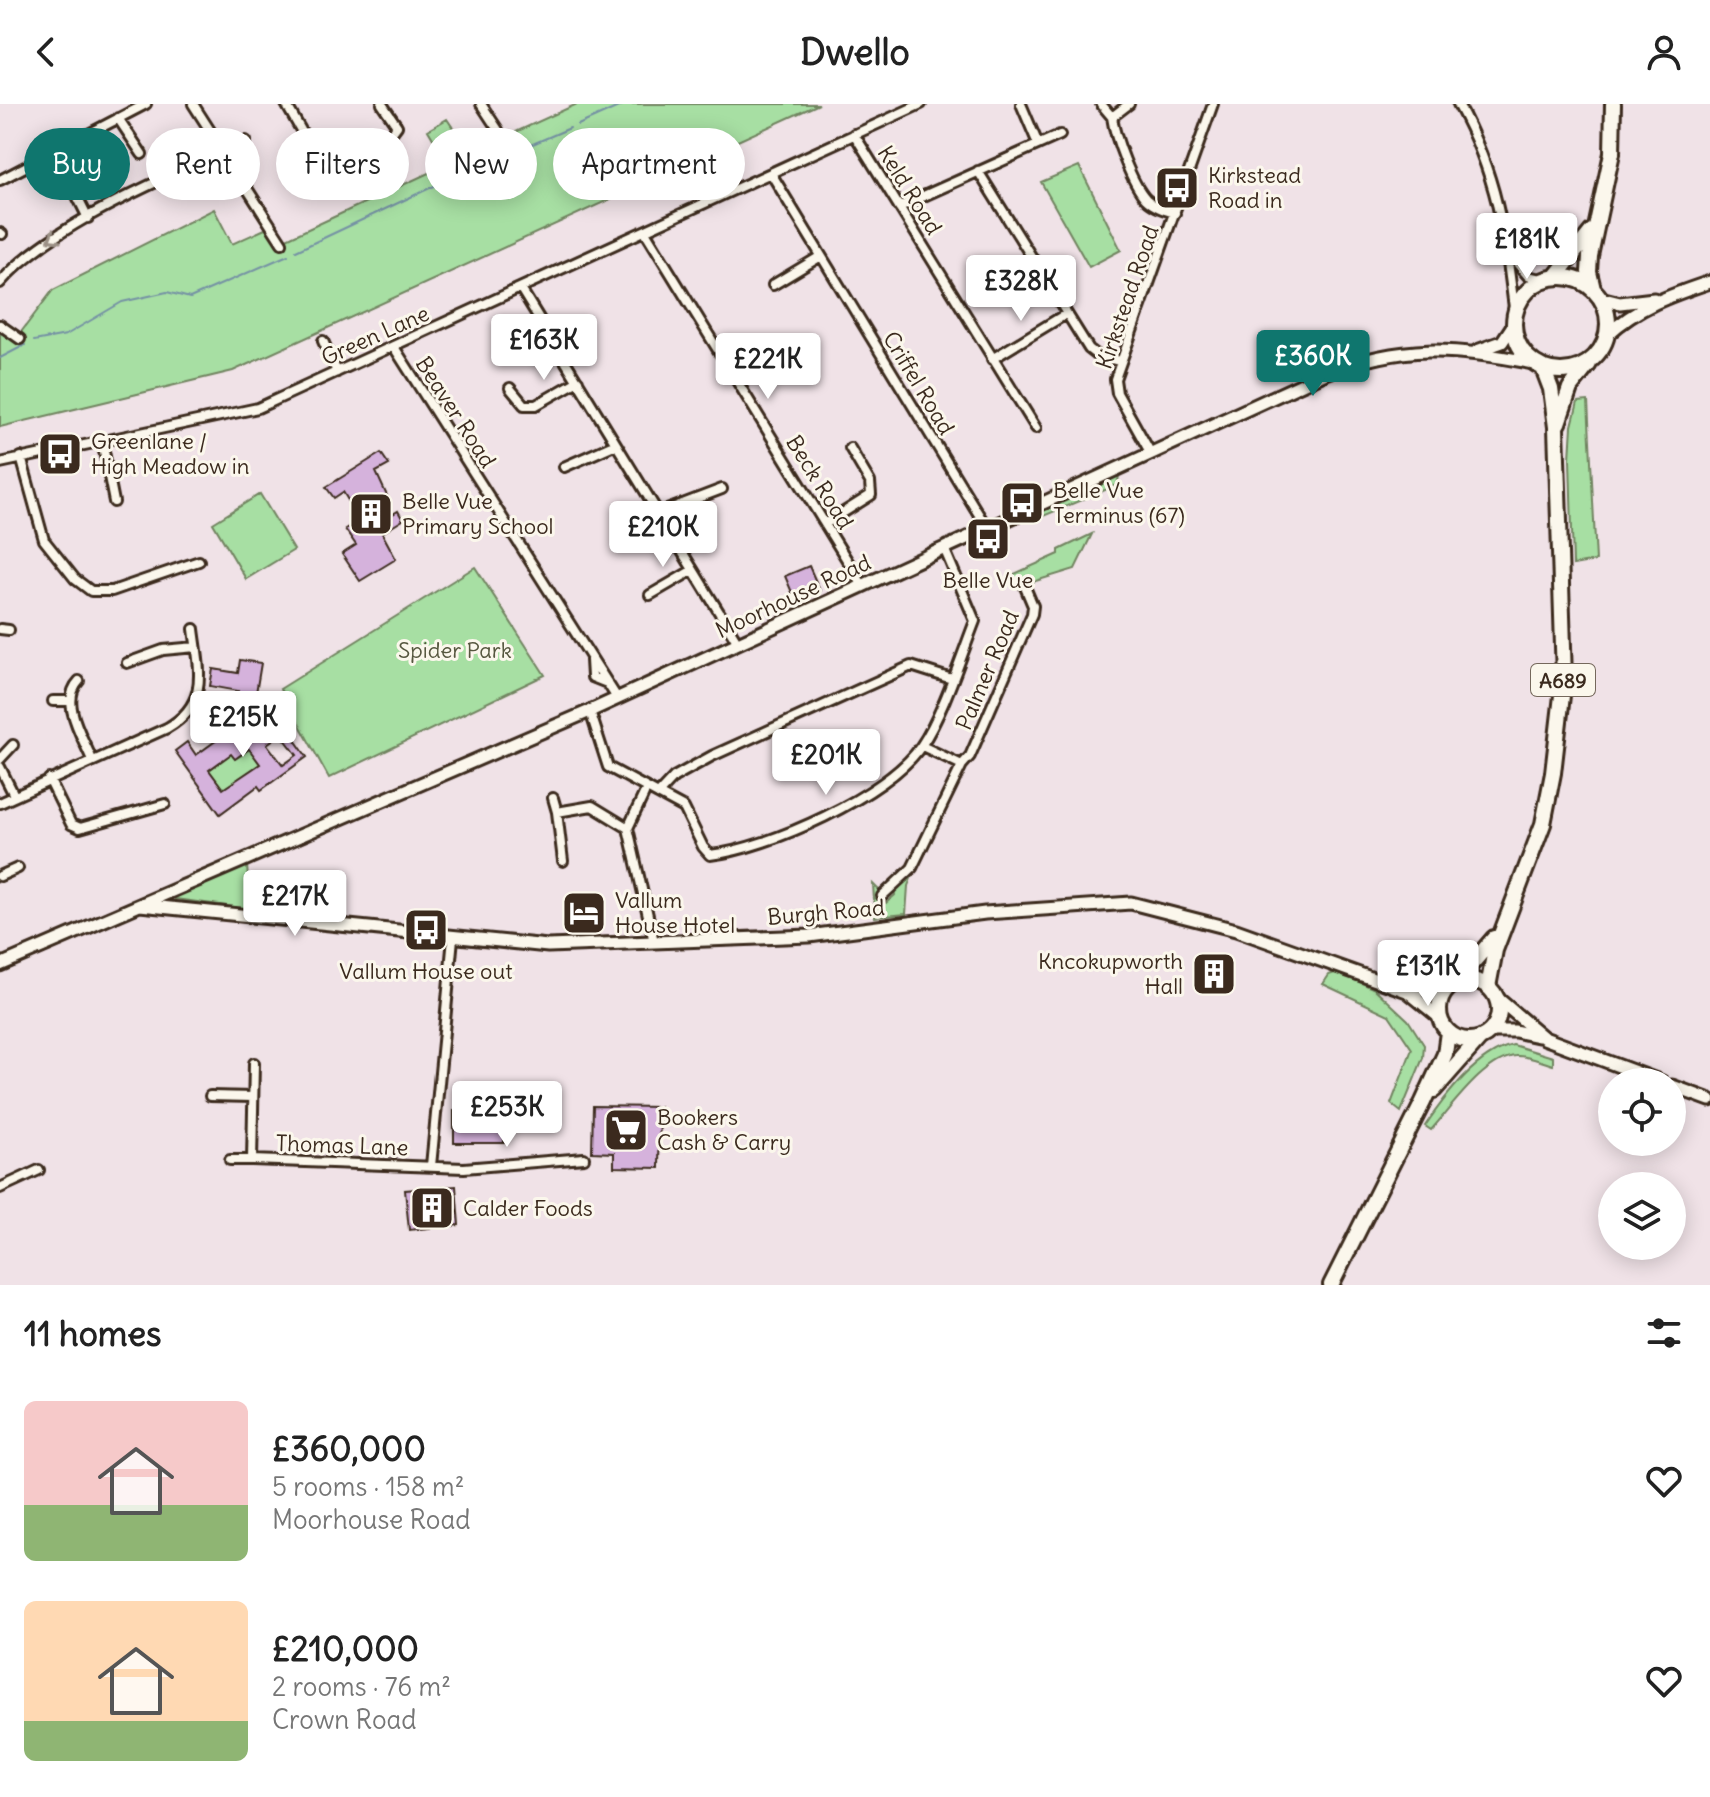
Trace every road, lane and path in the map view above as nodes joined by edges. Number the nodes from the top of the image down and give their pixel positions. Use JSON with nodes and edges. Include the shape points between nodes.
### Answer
{"nodes":[{"id":1,"x":146,"y":104,"type":"edge"},
{"id":2,"x":193,"y":104,"type":"edge"},
{"id":3,"x":286,"y":104,"type":"edge"},
{"id":4,"x":382,"y":104,"type":"edge"},
{"id":5,"x":481,"y":104,"type":"edge"},
{"id":6,"x":921,"y":104,"type":"edge"},
{"id":7,"x":1021,"y":104,"type":"edge"},
{"id":8,"x":1101,"y":104,"type":"edge"},
{"id":9,"x":1129,"y":104,"type":"edge"},
{"id":10,"x":1213,"y":104,"type":"edge"},
{"id":11,"x":1458,"y":104,"type":"edge"},
{"id":12,"x":1613,"y":104,"type":"edge"},
{"id":13,"x":1112,"y":117,"type":"junction"},
{"id":14,"x":118,"y":118,"type":"junction"},
{"id":15,"x":208,"y":128,"type":"edge"},
{"id":16,"x":497,"y":128,"type":"edge"},
{"id":17,"x":854,"y":134,"type":"junction"},
{"id":18,"x":1060,"y":135,"type":"dead end"},
{"id":19,"x":1038,"y":144,"type":"junction"},
{"id":20,"x":142,"y":154,"type":"dead end"},
{"id":21,"x":978,"y":171,"type":"junction"},
{"id":22,"x":772,"y":175,"type":"junction"},
{"id":23,"x":1,"y":177,"type":"edge"},
{"id":24,"x":146,"y":189,"type":"edge"},
{"id":25,"x":79,"y":200,"type":"edge"},
{"id":26,"x":254,"y":200,"type":"edge"},
{"id":27,"x":899,"y":207,"type":"junction"},
{"id":28,"x":1175,"y":213,"type":"junction"},
{"id":29,"x":88,"y":218,"type":"junction"},
{"id":30,"x":1596,"y":226,"type":"junction"},
{"id":31,"x":646,"y":233,"type":"junction"},
{"id":32,"x":282,"y":243,"type":"dead end"},
{"id":33,"x":1507,"y":249,"type":"junction"},
{"id":34,"x":821,"y":256,"type":"junction"},
{"id":35,"x":1550,"y":278,"type":"junction"},
{"id":36,"x":1710,"y":282,"type":"edge"},
{"id":37,"x":0,"y":283,"type":"edge"},
{"id":38,"x":773,"y":285,"type":"dead end"},
{"id":39,"x":521,"y":289,"type":"junction"},
{"id":40,"x":1596,"y":293,"type":"junction"},
{"id":41,"x":1663,"y":298,"type":"junction"},
{"id":42,"x":1066,"y":314,"type":"junction"},
{"id":43,"x":1515,"y":320,"type":"junction"},
{"id":44,"x":0,"y":325,"type":"edge"},
{"id":45,"x":1607,"y":335,"type":"junction"},
{"id":46,"x":20,"y":339,"type":"dead end"},
{"id":47,"x":323,"y":341,"type":"dead end"},
{"id":48,"x":394,"y":347,"type":"junction"},
{"id":49,"x":1469,"y":353,"type":"junction"},
{"id":50,"x":992,"y":359,"type":"junction"},
{"id":51,"x":1120,"y":361,"type":"junction"},
{"id":52,"x":1590,"y":362,"type":"junction"},
{"id":53,"x":1538,"y":366,"type":"junction"},
{"id":54,"x":337,"y":372,"type":"junction"},
{"id":55,"x":578,"y":381,"type":"junction"},
{"id":56,"x":510,"y":388,"type":"dead end"},
{"id":57,"x":1556,"y":427,"type":"junction"},
{"id":58,"x":1036,"y":428,"type":"dead end"},
{"id":59,"x":102,"y":441,"type":"junction"},
{"id":60,"x":616,"y":444,"type":"junction"},
{"id":61,"x":850,"y":448,"type":"dead end"},
{"id":62,"x":1150,"y":452,"type":"junction"},
{"id":63,"x":21,"y":457,"type":"junction"},
{"id":64,"x":0,"y":463,"type":"edge"},
{"id":65,"x":564,"y":467,"type":"dead end"},
{"id":66,"x":722,"y":489,"type":"dead end"},
{"id":67,"x":114,"y":502,"type":"dead end"},
{"id":68,"x":659,"y":513,"type":"junction"},
{"id":69,"x":825,"y":524,"type":"junction"},
{"id":70,"x":987,"y":528,"type":"junction"},
{"id":71,"x":944,"y":548,"type":"junction"},
{"id":72,"x":199,"y":561,"type":"dead end"},
{"id":73,"x":693,"y":570,"type":"junction"},
{"id":74,"x":863,"y":586,"type":"junction"},
{"id":75,"x":1025,"y":587,"type":"dead end"},
{"id":76,"x":650,"y":595,"type":"dead end"},
{"id":77,"x":194,"y":629,"type":"dead end"},
{"id":78,"x":738,"y":643,"type":"junction"},
{"id":79,"x":133,"y":646,"type":"dead end"},
{"id":80,"x":196,"y":647,"type":"junction"},
{"id":81,"x":138,"y":658,"type":"junction"},
{"id":82,"x":127,"y":663,"type":"dead end"},
{"id":83,"x":952,"y":679,"type":"junction"},
{"id":84,"x":79,"y":681,"type":"dead end"},
{"id":85,"x":617,"y":698,"type":"junction"},
{"id":86,"x":53,"y":701,"type":"dead end"},
{"id":87,"x":69,"y":701,"type":"junction"},
{"id":88,"x":590,"y":711,"type":"junction"},
{"id":89,"x":13,"y":745,"type":"dead end"},
{"id":90,"x":922,"y":746,"type":"junction"},
{"id":91,"x":0,"y":759,"type":"edge"},
{"id":92,"x":92,"y":760,"type":"junction"},
{"id":93,"x":962,"y":765,"type":"junction"},
{"id":94,"x":0,"y":767,"type":"edge"},
{"id":95,"x":49,"y":779,"type":"junction"},
{"id":96,"x":644,"y":794,"type":"dead end"},
{"id":97,"x":658,"y":794,"type":"junction"},
{"id":98,"x":14,"y":795,"type":"junction"},
{"id":99,"x":553,"y":798,"type":"dead end"},
{"id":100,"x":0,"y":803,"type":"edge"},
{"id":101,"x":165,"y":804,"type":"dead end"},
{"id":102,"x":557,"y":812,"type":"junction"},
{"id":103,"x":628,"y":828,"type":"junction"},
{"id":104,"x":563,"y":861,"type":"dead end"},
{"id":105,"x":18,"y":868,"type":"dead end"},
{"id":106,"x":1,"y":873,"type":"edge"},
{"id":107,"x":171,"y":890,"type":"junction"},
{"id":108,"x":882,"y":896,"type":"dead end"},
{"id":109,"x":140,"y":905,"type":"junction"},
{"id":110,"x":173,"y":907,"type":"junction"},
{"id":111,"x":1503,"y":925,"type":"junction"},
{"id":112,"x":453,"y":938,"type":"junction"},
{"id":113,"x":654,"y":942,"type":"junction"},
{"id":114,"x":0,"y":965,"type":"edge"},
{"id":115,"x":1452,"y":985,"type":"junction"},
{"id":116,"x":1407,"y":991,"type":"junction"},
{"id":117,"x":1492,"y":992,"type":"junction"},
{"id":118,"x":1439,"y":1017,"type":"junction"},
{"id":119,"x":1448,"y":1032,"type":"junction"},
{"id":120,"x":1485,"y":1035,"type":"junction"},
{"id":121,"x":1542,"y":1037,"type":"junction"},
{"id":122,"x":254,"y":1063,"type":"dead end"},
{"id":123,"x":1625,"y":1068,"type":"edge"},
{"id":124,"x":1686,"y":1091,"type":"edge"},
{"id":125,"x":210,"y":1096,"type":"dead end"},
{"id":126,"x":253,"y":1097,"type":"junction"},
{"id":127,"x":1710,"y":1100,"type":"edge"},
{"id":128,"x":1423,"y":1102,"type":"junction"},
{"id":129,"x":584,"y":1158,"type":"dead end"},
{"id":130,"x":230,"y":1160,"type":"dead end"},
{"id":131,"x":252,"y":1160,"type":"junction"},
{"id":132,"x":431,"y":1166,"type":"junction"},
{"id":133,"x":39,"y":1170,"type":"dead end"},
{"id":134,"x":0,"y":1188,"type":"edge"},
{"id":135,"x":1331,"y":1285,"type":"edge"}],
"edges":[{"from":1,"to":14,"type":"street"},
{"from":2,"to":15,"type":"street"},
{"from":3,"to":4,"type":"street","via":[[326,164],[390,137],[397,126]]},
{"from":5,"to":16,"type":"street"},
{"from":6,"to":17,"type":"street","name":"Green Lane"},
{"from":7,"to":19,"type":"street"},
{"from":8,"to":13,"type":"street"},
{"from":9,"to":13,"type":"street"},
{"from":10,"to":28,"type":"street","name":"Kirkstead Road"},
{"from":11,"to":33,"type":"street","via":[[1493,182]]},
{"from":12,"to":30,"type":"highway","via":[[1612,153]]},
{"from":13,"to":28,"type":"street","via":[[1115,136],[1145,198]]},
{"from":14,"to":20,"type":"street"},
{"from":14,"to":23,"type":"street"},
{"from":17,"to":22,"type":"street","name":"Green Lane"},
{"from":17,"to":27,"type":"street","name":"Keld Road"},
{"from":18,"to":19,"type":"street"},
{"from":19,"to":21,"type":"street"},
{"from":21,"to":27,"type":"street"},
{"from":21,"to":42,"type":"street"},
{"from":22,"to":31,"type":"street","name":"Green Lane"},
{"from":22,"to":34,"type":"street","name":"Criffel Road"},
{"from":24,"to":29,"type":"street"},
{"from":25,"to":29,"type":"street"},
{"from":26,"to":32,"type":"street"},
{"from":27,"to":50,"type":"street","name":"Keld Road"},
{"from":28,"to":51,"type":"street","name":"Kirkstead Road"},
{"from":29,"to":37,"type":"street","one_way":true,"via":[[41,245]]},
{"from":30,"to":35,"type":"highway"},
{"from":30,"to":40,"type":"highway","via":[[1589,272]]},
{"from":31,"to":39,"type":"street","name":"Green Lane"},
{"from":31,"to":69,"type":"street","name":"Beck Road"},
{"from":33,"to":35,"type":"street","via":[[1528,276]]},
{"from":33,"to":43,"type":"street"},
{"from":34,"to":38,"type":"street"},
{"from":34,"to":70,"type":"street","name":"Criffel Road"},
{"from":35,"to":40,"type":"highway","via":[[1572,278]]},
{"from":35,"to":43,"type":"highway","via":[[1522,298]]},
{"from":36,"to":41,"type":"main road"},
{"from":39,"to":48,"type":"street","name":"Green Lane"},
{"from":39,"to":55,"type":"street"},
{"from":40,"to":41,"type":"main road","via":[[1620,303]]},
{"from":40,"to":45,"type":"highway","via":[[1608,314]]},
{"from":41,"to":45,"type":"main road"},
{"from":42,"to":50,"type":"street"},
{"from":42,"to":51,"type":"street","via":[[1089,349]]},
{"from":43,"to":49,"type":"main road","name":"Moorhouse Road","via":[[1502,342]]},
{"from":43,"to":53,"type":"highway","number":"A689","via":[[1521,348]]},
{"from":44,"to":46,"type":"street"},
{"from":45,"to":52,"type":"highway","number":"A689"},
{"from":47,"to":54,"type":"street"},
{"from":48,"to":54,"type":"street","name":"Green Lane"},
{"from":48,"to":85,"type":"street","name":"Beaver Road","via":[[591,656],[592,677],[608,683]]},
{"from":49,"to":53,"type":"main road","name":"Moorhouse Road"},
{"from":49,"to":62,"type":"main road","name":"Moorhouse Road","via":[[1427,350],[1363,359]]},
{"from":50,"to":58,"type":"street","name":"Keld Road"},
{"from":51,"to":62,"type":"street","name":"Kirkstead Road","via":[[1117,393]]},
{"from":52,"to":53,"type":"highway","via":[[1566,370]]},
{"from":52,"to":57,"type":"highway","number":"A689","via":[[1570,388]]},
{"from":53,"to":57,"type":"highway","number":"A689","via":[[1551,389]]},
{"from":54,"to":59,"type":"street","name":"Green Lane","via":[[258,408]]},
{"from":55,"to":56,"type":"street","via":[[536,405],[524,405]]},
{"from":55,"to":60,"type":"street"},
{"from":57,"to":111,"type":"highway","number":"A689","via":[[1564,678],[1543,824]]},
{"from":59,"to":63,"type":"street","name":"Green Lane"},
{"from":59,"to":67,"type":"street"},
{"from":60,"to":65,"type":"street"},
{"from":60,"to":68,"type":"street"},
{"from":61,"to":69,"type":"street","via":[[870,482],[871,495]]},
{"from":62,"to":70,"type":"main road","name":"Moorhouse Road"},
{"from":63,"to":64,"type":"street","name":"Green Lane"},
{"from":63,"to":72,"type":"street","via":[[44,540],[91,591],[112,591]]},
{"from":66,"to":68,"type":"street"},
{"from":68,"to":73,"type":"street"},
{"from":69,"to":74,"type":"street","name":"Beck Road"},
{"from":70,"to":71,"type":"main road","name":"Moorhouse Road"},
{"from":71,"to":74,"type":"main road","name":"Moorhouse Road"},
{"from":71,"to":83,"type":"street","via":[[975,621]]},
{"from":73,"to":76,"type":"street"},
{"from":73,"to":78,"type":"street"},
{"from":74,"to":78,"type":"main road","name":"Moorhouse Road"},
{"from":75,"to":93,"type":"street","name":"Palmer Road","via":[[1032,614]]},
{"from":77,"to":80,"type":"street"},
{"from":78,"to":85,"type":"main road","name":"Moorhouse Road"},
{"from":79,"to":81,"type":"street"},
{"from":80,"to":81,"type":"street"},
{"from":80,"to":92,"type":"street","via":[[200,682],[187,713],[167,728]]},
{"from":81,"to":82,"type":"street"},
{"from":83,"to":90,"type":"street"},
{"from":83,"to":97,"type":"street","via":[[911,666],[712,756],[674,777]]},
{"from":84,"to":87,"type":"street"},
{"from":85,"to":88,"type":"main road","name":"Moorhouse Road"},
{"from":86,"to":87,"type":"street"},
{"from":87,"to":92,"type":"street"},
{"from":88,"to":97,"type":"street","via":[[608,767]]},
{"from":88,"to":107,"type":"main road","name":"Moorhouse Road"},
{"from":89,"to":91,"type":"street"},
{"from":90,"to":93,"type":"street","name":"Palmer Road"},
{"from":90,"to":97,"type":"street","via":[[901,769],[847,805],[731,853],[710,855],[684,808]]},
{"from":92,"to":95,"type":"street"},
{"from":93,"to":108,"type":"street","name":"Palmer Road","via":[[912,868]]},
{"from":94,"to":98,"type":"street"},
{"from":95,"to":98,"type":"street"},
{"from":95,"to":101,"type":"street","via":[[71,824],[80,828]]},
{"from":96,"to":103,"type":"street"},
{"from":98,"to":100,"type":"street"},
{"from":99,"to":102,"type":"street"},
{"from":102,"to":103,"type":"street","via":[[592,806]]},
{"from":102,"to":104,"type":"street"},
{"from":103,"to":113,"type":"street"},
{"from":105,"to":106,"type":"street"},
{"from":107,"to":109,"type":"main road","name":"Moorhouse Road"},
{"from":107,"to":110,"type":"main road"},
{"from":109,"to":110,"type":"main road","name":"Burgh Road"},
{"from":109,"to":114,"type":"main road","name":"Moorhouse Road"},
{"from":110,"to":112,"type":"main road","name":"Burgh Road"},
{"from":111,"to":115,"type":"highway","number":"A689","via":[[1476,963]]},
{"from":111,"to":117,"type":"highway","number":"A689","via":[[1490,968]]},
{"from":112,"to":113,"type":"main road","name":"Burgh Road","via":[[548,946]]},
{"from":112,"to":132,"type":"street"},
{"from":113,"to":116,"type":"main road","name":"Burgh Road","via":[[809,936],[985,913],[1131,903],[1236,930]]},
{"from":115,"to":116,"type":"main road","name":"Burgh Road"},
{"from":115,"to":117,"type":"highway","via":[[1473,980]]},
{"from":115,"to":118,"type":"highway","number":"A689","via":[[1441,997]]},
{"from":116,"to":118,"type":"main road","name":"Burgh Road"},
{"from":117,"to":120,"type":"highway","number":"A689","via":[[1499,1015]]},
{"from":117,"to":121,"type":"main road"},
{"from":118,"to":119,"type":"highway"},
{"from":119,"to":120,"type":"highway","via":[[1462,1040]]},
{"from":119,"to":128,"type":"highway","via":[[1445,1054]]},
{"from":120,"to":121,"type":"main road","via":[[1515,1031]]},
{"from":120,"to":128,"type":"highway"},
{"from":121,"to":123,"type":"main road"},
{"from":122,"to":126,"type":"street","name":"Thomas Lane"},
{"from":124,"to":127,"type":"main road"},
{"from":125,"to":126,"type":"street"},
{"from":126,"to":131,"type":"street","name":"Thomas Lane"},
{"from":128,"to":135,"type":"highway"},
{"from":129,"to":132,"type":"street","name":"Thomas Lane"},
{"from":130,"to":131,"type":"street","name":"Thomas Lane"},
{"from":131,"to":132,"type":"street","name":"Thomas Lane"},
{"from":133,"to":134,"type":"street"}]}
